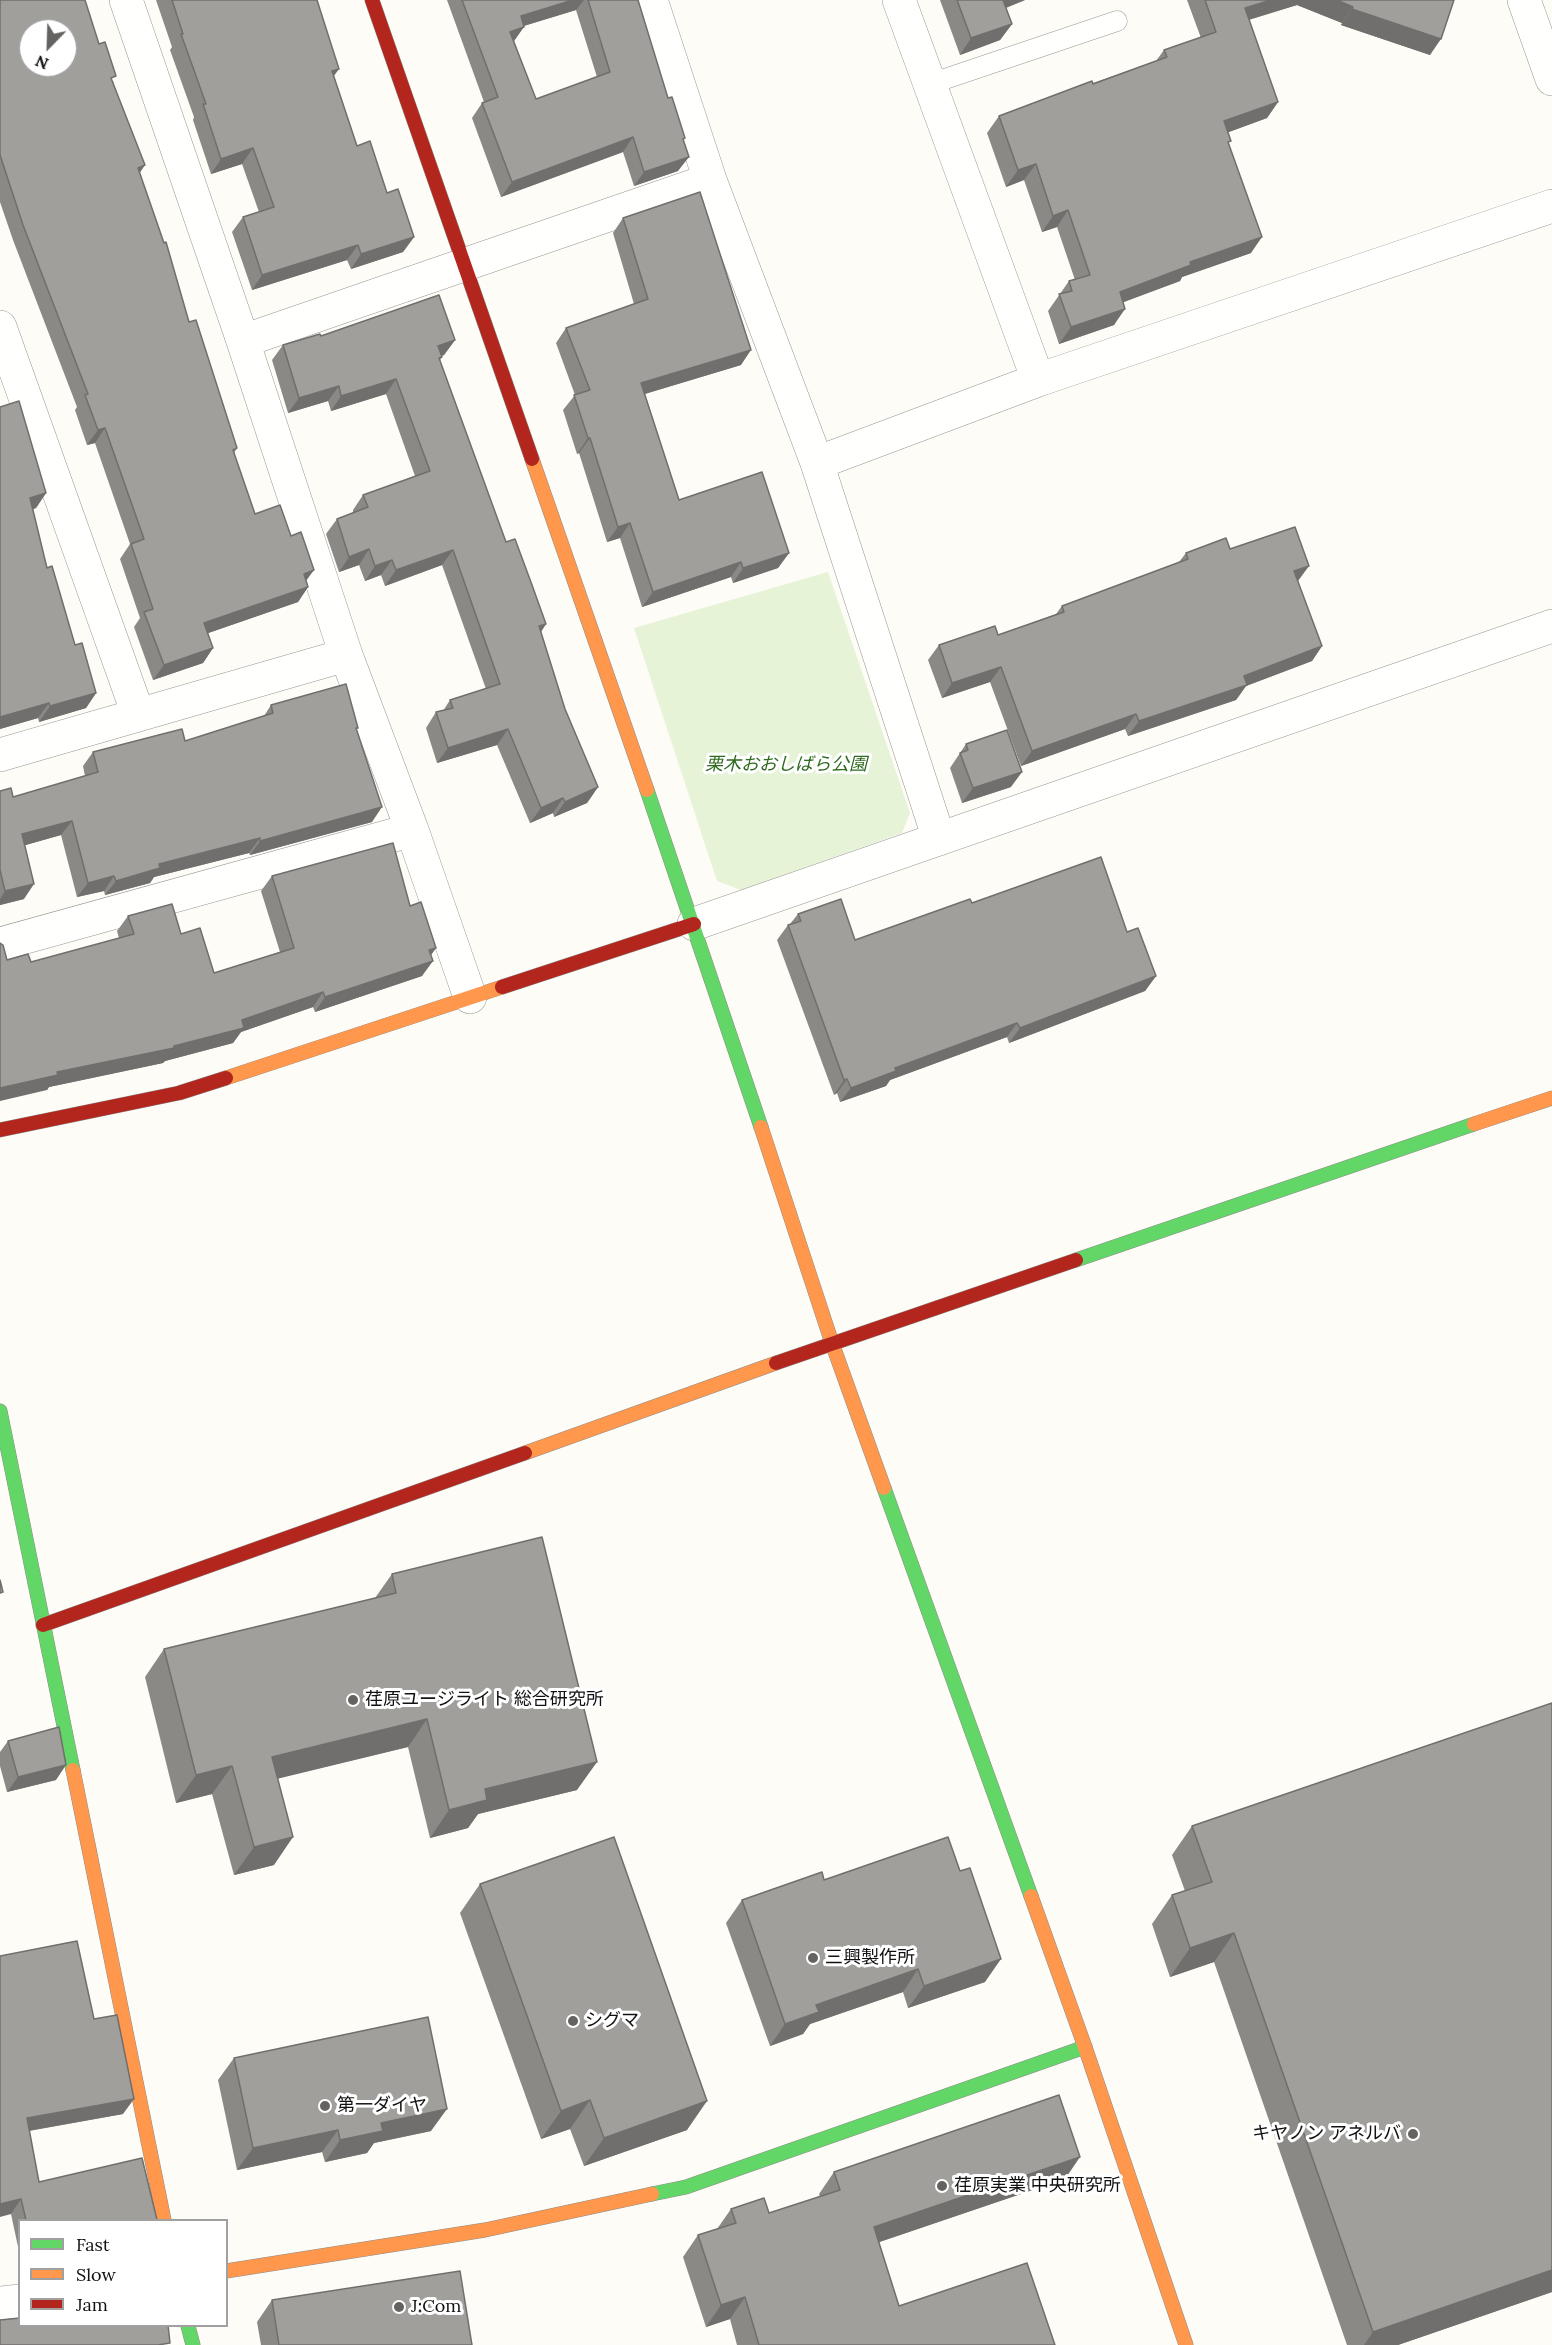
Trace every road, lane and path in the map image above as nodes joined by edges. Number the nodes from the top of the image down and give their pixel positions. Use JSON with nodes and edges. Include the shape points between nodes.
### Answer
{"nodes":[{"id":1,"x":126,"y":0,"type":"edge"},
{"id":2,"x":372,"y":0,"type":"edge"},
{"id":3,"x":651,"y":0,"type":"edge"},
{"id":4,"x":899,"y":0,"type":"edge"},
{"id":5,"x":1524,"y":0,"type":"edge"},
{"id":6,"x":1117,"y":21,"type":"dead end"},
{"id":7,"x":1552,"y":79,"type":"edge"},
{"id":8,"x":930,"y":84,"type":"junction"},
{"id":9,"x":710,"y":180,"type":"junction"},
{"id":10,"x":1552,"y":206,"type":"edge"},
{"id":11,"x":465,"y":265,"type":"junction"},
{"id":12,"x":0,"y":327,"type":"edge"},
{"id":13,"x":243,"y":341,"type":"junction"},
{"id":14,"x":1038,"y":380,"type":"junction"},
{"id":15,"x":817,"y":463,"type":"junction"},
{"id":16,"x":1552,"y":626,"type":"edge"},
{"id":17,"x":346,"y":655,"type":"junction"},
{"id":18,"x":138,"y":714,"type":"junction"},
{"id":19,"x":0,"y":755,"type":"edge"},
{"id":20,"x":412,"y":830,"type":"junction"},
{"id":21,"x":939,"y":839,"type":"junction"},
{"id":22,"x":694,"y":924,"type":"junction"},
{"id":23,"x":0,"y":944,"type":"edge"},
{"id":24,"x":470,"y":998,"type":"junction"},
{"id":25,"x":1548,"y":1103,"type":"edge"},
{"id":26,"x":0,"y":1130,"type":"edge"},
{"id":27,"x":832,"y":1343,"type":"junction"},
{"id":28,"x":0,"y":1411,"type":"edge"},
{"id":29,"x":43,"y":1625,"type":"junction"},
{"id":30,"x":1085,"y":2047,"type":"junction"},
{"id":31,"x":164,"y":2219,"type":"edge"},
{"id":32,"x":228,"y":2271,"type":"edge"},
{"id":33,"x":18,"y":2301,"type":"edge"},
{"id":34,"x":0,"y":2303,"type":"edge"},
{"id":35,"x":188,"y":2327,"type":"edge"},
{"id":36,"x":193,"y":2345,"type":"edge"},
{"id":37,"x":1186,"y":2345,"type":"edge"}],
"edges":[{"from":1,"to":13,"type":"street"},
{"from":2,"to":11,"type":"street"},
{"from":3,"to":9,"type":"street"},
{"from":4,"to":8,"type":"street"},
{"from":5,"to":7,"type":"street"},
{"from":6,"to":8,"type":"lane"},
{"from":8,"to":14,"type":"street"},
{"from":9,"to":11,"type":"street"},
{"from":9,"to":15,"type":"street"},
{"from":10,"to":14,"type":"street"},
{"from":11,"to":13,"type":"street"},
{"from":11,"to":22,"type":"street"},
{"from":12,"to":18,"type":"street"},
{"from":13,"to":17,"type":"street"},
{"from":14,"to":15,"type":"street"},
{"from":15,"to":21,"type":"street"},
{"from":16,"to":21,"type":"street"},
{"from":17,"to":18,"type":"street"},
{"from":17,"to":20,"type":"street"},
{"from":18,"to":19,"type":"street"},
{"from":20,"to":23,"type":"street"},
{"from":20,"to":24,"type":"street"},
{"from":21,"to":22,"type":"street"},
{"from":22,"to":24,"type":"street"},
{"from":22,"to":27,"type":"street"},
{"from":24,"to":26,"type":"street","via":[[179,1093]]},
{"from":25,"to":27,"type":"street"},
{"from":27,"to":29,"type":"street"},
{"from":27,"to":30,"type":"street"},
{"from":28,"to":29,"type":"street"},
{"from":29,"to":31,"type":"street"},
{"from":30,"to":32,"type":"street","via":[[686,2187],[485,2230]]},
{"from":30,"to":37,"type":"street"},
{"from":33,"to":34,"type":"street"},
{"from":35,"to":36,"type":"street"}]}
